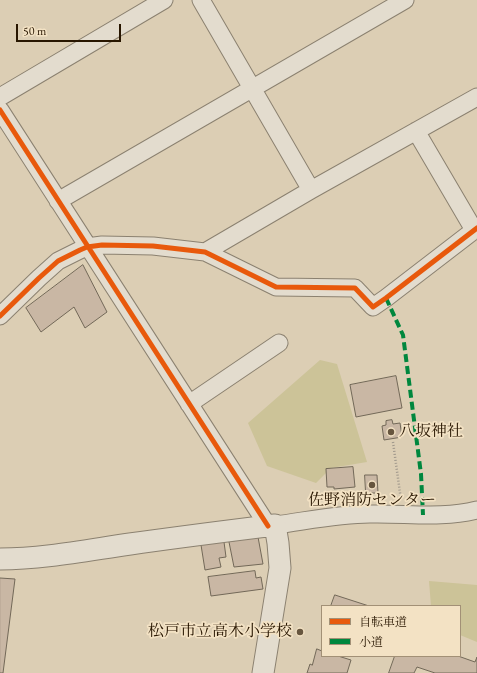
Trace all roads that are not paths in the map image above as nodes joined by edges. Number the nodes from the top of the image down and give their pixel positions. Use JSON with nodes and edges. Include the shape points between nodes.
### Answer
{"nodes":[{"id":1,"x":164,"y":0,"type":"edge"},
{"id":2,"x":201,"y":0,"type":"edge"},
{"id":3,"x":405,"y":0,"type":"edge"},
{"id":4,"x":252,"y":89,"type":"junction"},
{"id":5,"x":0,"y":97,"type":"edge"},
{"id":6,"x":477,"y":97,"type":"edge"},
{"id":7,"x":0,"y":110,"type":"edge"},
{"id":8,"x":416,"y":131,"type":"junction"},
{"id":9,"x":311,"y":190,"type":"junction"},
{"id":10,"x":58,"y":201,"type":"junction"},
{"id":11,"x":476,"y":229,"type":"edge"},
{"id":12,"x":87,"y":247,"type":"junction"},
{"id":13,"x":205,"y":252,"type":"junction"},
{"id":14,"x":0,"y":316,"type":"edge"},
{"id":15,"x":279,"y":343,"type":"dead end"},
{"id":16,"x":189,"y":404,"type":"junction"},
{"id":17,"x":477,"y":510,"type":"edge"},
{"id":18,"x":272,"y":526,"type":"junction"},
{"id":19,"x":0,"y":559,"type":"edge"},
{"id":20,"x":263,"y":673,"type":"edge"}],
"edges":[{"from":1,"to":5,"type":"street"},
{"from":2,"to":4,"type":"street"},
{"from":3,"to":4,"type":"street"},
{"from":4,"to":9,"type":"street"},
{"from":4,"to":10,"type":"street"},
{"from":6,"to":8,"type":"street"},
{"from":7,"to":10,"type":"street"},
{"from":8,"to":9,"type":"street"},
{"from":8,"to":11,"type":"street"},
{"from":9,"to":13,"type":"street"},
{"from":10,"to":12,"type":"street"},
{"from":11,"to":13,"type":"street","via":[[373,307],[355,288],[276,287]]},
{"from":12,"to":13,"type":"street","via":[[146,246]]},
{"from":12,"to":14,"type":"street","via":[[58,261]]},
{"from":12,"to":16,"type":"street"},
{"from":15,"to":16,"type":"street"},
{"from":16,"to":18,"type":"street"},
{"from":17,"to":18,"type":"street","via":[[450,515],[368,514]]},
{"from":18,"to":19,"type":"street","via":[[76,552]]},
{"from":18,"to":20,"type":"street","via":[[278,543],[280,568]]}]}
